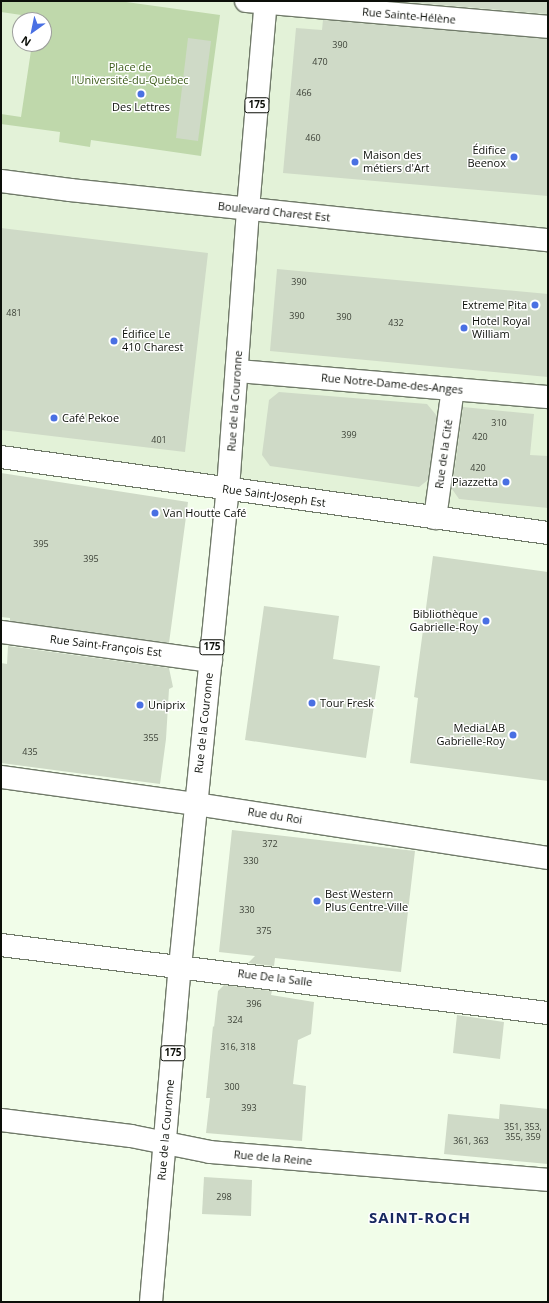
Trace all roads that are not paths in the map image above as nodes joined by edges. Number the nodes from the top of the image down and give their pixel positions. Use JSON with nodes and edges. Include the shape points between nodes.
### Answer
{"nodes":[{"id":1,"x":259,"y":2,"type":"edge"},
{"id":2,"x":548,"y":27,"type":"edge"},
{"id":3,"x":1,"y":181,"type":"edge"},
{"id":4,"x":248,"y":209,"type":"junction"},
{"id":5,"x":548,"y":240,"type":"edge"},
{"id":6,"x":237,"y":371,"type":"junction"},
{"id":7,"x":453,"y":389,"type":"junction"},
{"id":8,"x":548,"y":397,"type":"edge"},
{"id":9,"x":1,"y":457,"type":"edge"},
{"id":10,"x":228,"y":489,"type":"junction"},
{"id":11,"x":435,"y":518,"type":"junction"},
{"id":12,"x":548,"y":534,"type":"edge"},
{"id":13,"x":1,"y":632,"type":"edge"},
{"id":14,"x":211,"y":661,"type":"junction"},
{"id":15,"x":1,"y":777,"type":"edge"},
{"id":16,"x":196,"y":804,"type":"junction"},
{"id":17,"x":548,"y":858,"type":"edge"},
{"id":18,"x":1,"y":944,"type":"edge"},
{"id":19,"x":180,"y":966,"type":"junction"},
{"id":20,"x":548,"y":1013,"type":"edge"},
{"id":21,"x":1,"y":1120,"type":"edge"},
{"id":22,"x":165,"y":1144,"type":"junction"},
{"id":23,"x":548,"y":1180,"type":"edge"},
{"id":24,"x":151,"y":1302,"type":"edge"}],
"edges":[{"from":1,"to":2,"type":"street","name":"Rue Sainte-Hélène"},
{"from":1,"to":4,"type":"street","name":"Rue de la Couronne","number":"175"},
{"from":3,"to":4,"type":"street","name":"Boulevard Charest Est"},
{"from":4,"to":5,"type":"street","name":"Boulevard Charest Est"},
{"from":4,"to":6,"type":"street","name":"Rue de la Couronne","number":"175"},
{"from":6,"to":7,"type":"street","name":"Rue Notre-Dame-des-Anges"},
{"from":6,"to":10,"type":"street","name":"Rue de la Couronne","number":"175"},
{"from":7,"to":8,"type":"street","name":"Rue Notre-Dame-des-Anges"},
{"from":7,"to":11,"type":"street","name":"Rue de la Cité"},
{"from":9,"to":10,"type":"street","name":"Rue Saint-Joseph Est"},
{"from":10,"to":11,"type":"street","name":"Rue Saint-Joseph Est"},
{"from":10,"to":14,"type":"street","name":"Rue de la Couronne","number":"175"},
{"from":11,"to":12,"type":"street","name":"Rue Saint-Joseph Est"},
{"from":13,"to":14,"type":"street","name":"Rue Saint-François Est"},
{"from":14,"to":16,"type":"street","name":"Rue de la Couronne","number":"175"},
{"from":15,"to":16,"type":"street","name":"Rue du Roi"},
{"from":16,"to":17,"type":"street","name":"Rue du Roi"},
{"from":16,"to":19,"type":"street","name":"Rue de la Couronne","number":"175"},
{"from":18,"to":19,"type":"street","name":"Rue De la Salle"},
{"from":19,"to":20,"type":"street","name":"Rue De la Salle"},
{"from":19,"to":22,"type":"street","name":"Rue de la Couronne","number":"175"},
{"from":21,"to":22,"type":"street","name":"Rue de la Reine","via":[[131,1136]]},
{"from":22,"to":23,"type":"street","name":"Rue de la Reine","via":[[210,1152]]},
{"from":22,"to":24,"type":"street","name":"Rue de la Couronne","number":"175"}]}
